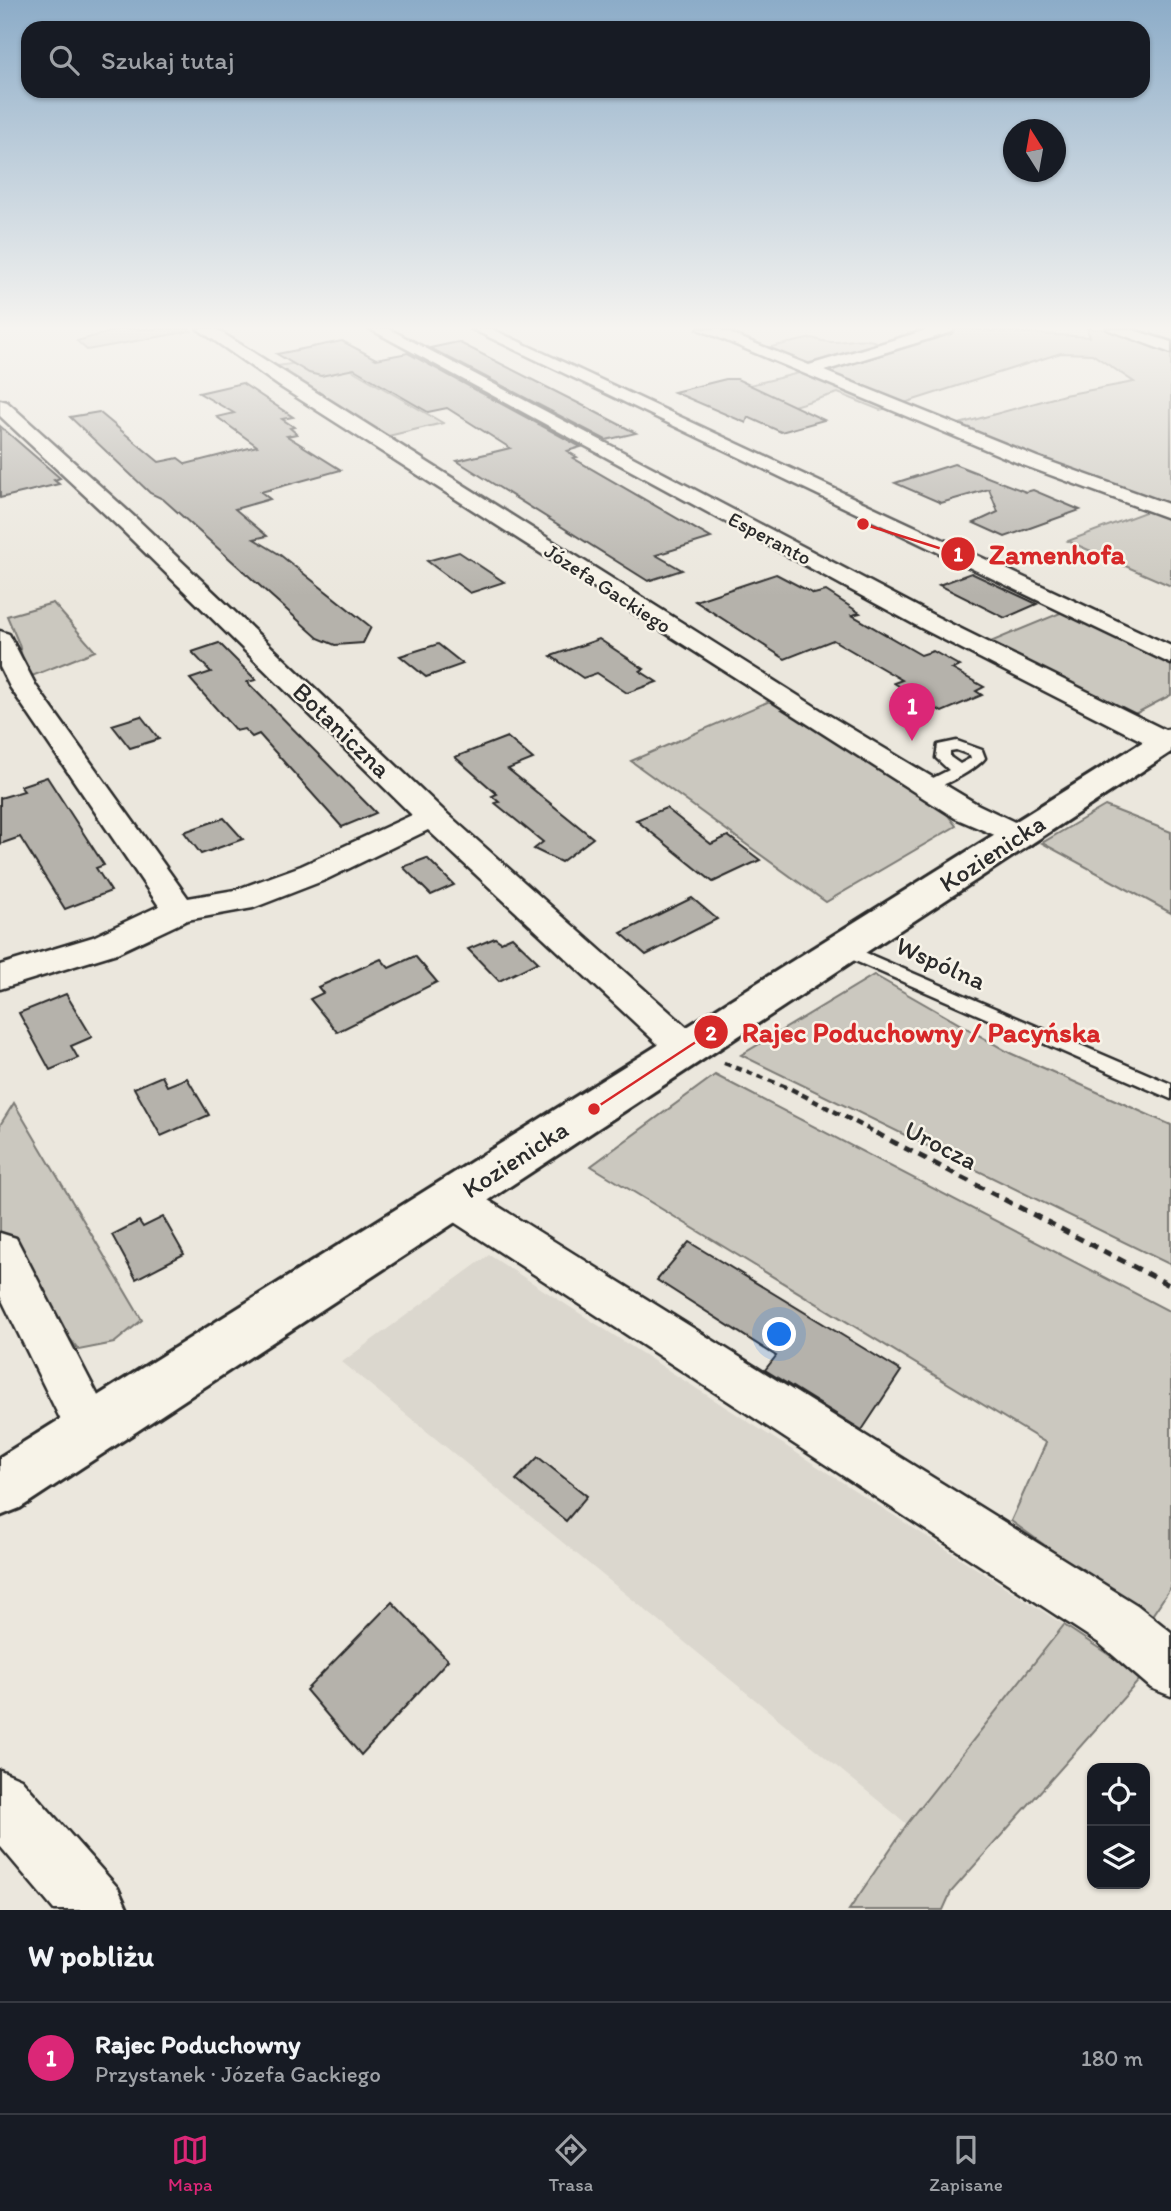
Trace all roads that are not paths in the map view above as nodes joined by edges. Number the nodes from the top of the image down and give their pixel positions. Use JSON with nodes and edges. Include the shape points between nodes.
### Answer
{"nodes":[{"id":1,"x":13,"y":418,"type":"edge"},
{"id":2,"x":340,"y":418,"type":"edge"},
{"id":3,"x":547,"y":418,"type":"edge"},
{"id":4,"x":670,"y":418,"type":"edge"},
{"id":5,"x":926,"y":418,"type":"edge"},
{"id":6,"x":1171,"y":512,"type":"edge"},
{"id":7,"x":0,"y":639,"type":"edge"},
{"id":8,"x":1171,"y":656,"type":"edge"},
{"id":9,"x":1168,"y":740,"type":"edge"},
{"id":10,"x":958,"y":771,"type":"dead end"},
{"id":11,"x":926,"y":787,"type":"junction"},
{"id":12,"x":432,"y":817,"type":"junction"},
{"id":13,"x":1018,"y":836,"type":"junction"},
{"id":14,"x":179,"y":911,"type":"junction"},
{"id":15,"x":843,"y":948,"type":"junction"},
{"id":16,"x":0,"y":976,"type":"edge"},
{"id":17,"x":687,"y":1049,"type":"junction"},
{"id":18,"x":1171,"y":1092,"type":"edge"},
{"id":19,"x":452,"y":1199,"type":"junction"},
{"id":20,"x":0,"y":1251,"type":"edge"},
{"id":21,"x":91,"y":1431,"type":"junction"},
{"id":22,"x":0,"y":1489,"type":"edge"},
{"id":23,"x":1171,"y":1668,"type":"edge"},
{"id":24,"x":0,"y":1800,"type":"edge"},
{"id":25,"x":96,"y":1910,"type":"edge"}],
"edges":[{"from":1,"to":12,"type":"street","name":"Botaniczna"},
{"from":2,"to":11,"type":"street","name":"Józefa Gackiego"},
{"from":3,"to":9,"type":"street","name":"Esperanto","via":[[928,622]]},
{"from":4,"to":8,"type":"street"},
{"from":5,"to":6,"type":"street"},
{"from":7,"to":14,"type":"street","via":[[23,687]]},
{"from":9,"to":13,"type":"main road","name":"Kozienicka"},
{"from":10,"to":11,"type":"lane"},
{"from":11,"to":13,"type":"street","name":"Józefa Gackiego"},
{"from":12,"to":14,"type":"street","via":[[253,896]]},
{"from":12,"to":17,"type":"street","name":"Botaniczna"},
{"from":13,"to":15,"type":"main road","name":"Kozienicka"},
{"from":14,"to":16,"type":"street","via":[[106,945]]},
{"from":15,"to":17,"type":"main road","name":"Kozienicka"},
{"from":15,"to":18,"type":"lane","name":"Wspólna"},
{"from":17,"to":19,"type":"main road","name":"Kozienicka"},
{"from":19,"to":21,"type":"main road","name":"Kozienicka"},
{"from":19,"to":23,"type":"street","via":[[1118,1624]]},
{"from":20,"to":21,"type":"street"},
{"from":21,"to":22,"type":"main road","name":"Kozienicka"},
{"from":24,"to":25,"type":"street"}]}
